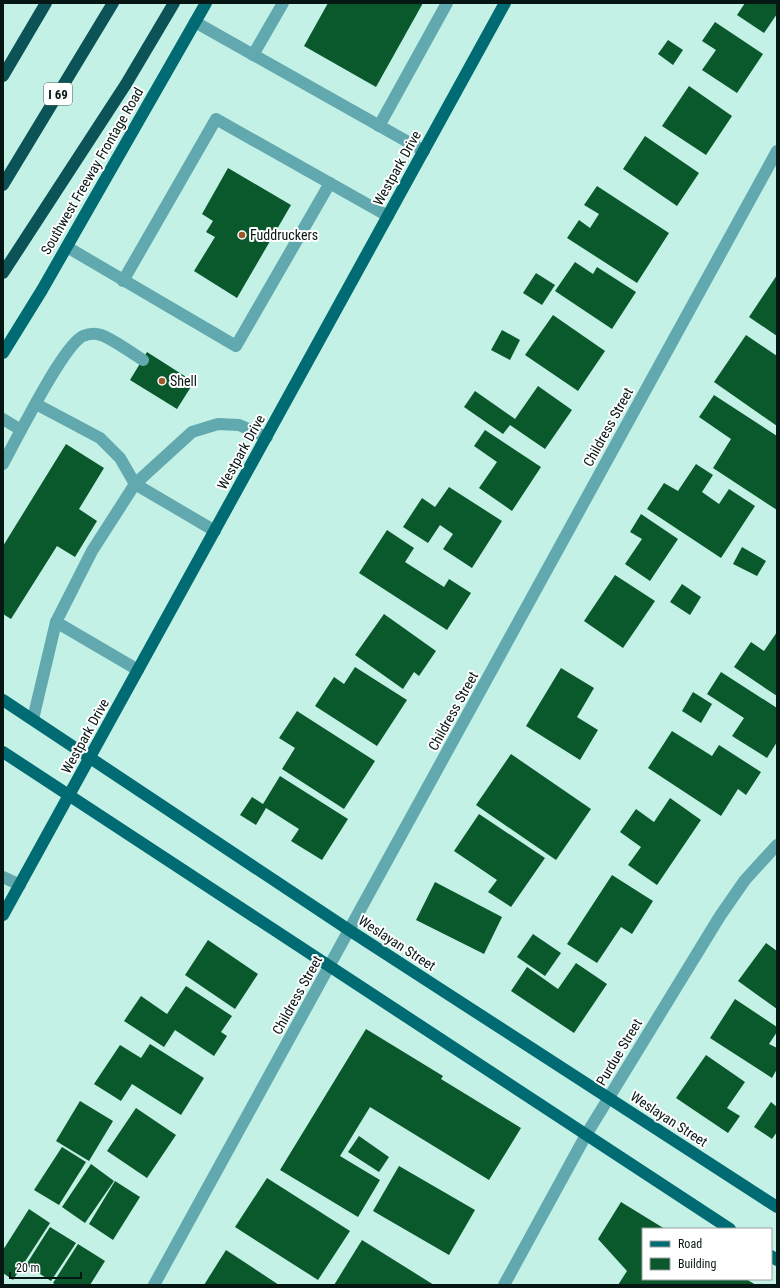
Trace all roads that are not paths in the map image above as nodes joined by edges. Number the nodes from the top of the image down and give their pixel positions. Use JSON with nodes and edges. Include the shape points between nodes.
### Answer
{"nodes":[{"id":1,"x":46,"y":3,"type":"edge"},
{"id":2,"x":113,"y":3,"type":"edge"},
{"id":3,"x":174,"y":3,"type":"edge"},
{"id":4,"x":206,"y":3,"type":"edge"},
{"id":5,"x":283,"y":3,"type":"edge"},
{"id":6,"x":447,"y":3,"type":"edge"},
{"id":7,"x":505,"y":3,"type":"edge"},
{"id":8,"x":194,"y":22,"type":"junction"},
{"id":9,"x":253,"y":55,"type":"junction"},
{"id":10,"x":3,"y":76,"type":"edge"},
{"id":11,"x":379,"y":126,"type":"junction"},
{"id":12,"x":424,"y":151,"type":"junction"},
{"id":13,"x":777,"y":151,"type":"edge"},
{"id":14,"x":330,"y":183,"type":"junction"},
{"id":15,"x":3,"y":185,"type":"edge"},
{"id":16,"x":388,"y":216,"type":"junction"},
{"id":17,"x":66,"y":247,"type":"junction"},
{"id":18,"x":3,"y":273,"type":"edge"},
{"id":19,"x":123,"y":280,"type":"junction"},
{"id":20,"x":3,"y":353,"type":"edge"},
{"id":21,"x":142,"y":360,"type":"dead end"},
{"id":22,"x":36,"y":404,"type":"junction"},
{"id":23,"x":3,"y":419,"type":"edge"},
{"id":24,"x":21,"y":430,"type":"junction"},
{"id":25,"x":267,"y":437,"type":"junction"},
{"id":26,"x":3,"y":464,"type":"edge"},
{"id":27,"x":135,"y":484,"type":"junction"},
{"id":28,"x":215,"y":531,"type":"junction"},
{"id":29,"x":56,"y":622,"type":"junction"},
{"id":30,"x":138,"y":670,"type":"junction"},
{"id":31,"x":3,"y":700,"type":"edge"},
{"id":32,"x":33,"y":719,"type":"junction"},
{"id":33,"x":3,"y":752,"type":"edge"},
{"id":34,"x":91,"y":756,"type":"junction"},
{"id":35,"x":69,"y":795,"type":"junction"},
{"id":36,"x":777,"y":845,"type":"edge"},
{"id":37,"x":3,"y":877,"type":"edge"},
{"id":38,"x":20,"y":885,"type":"junction"},
{"id":39,"x":3,"y":916,"type":"edge"},
{"id":40,"x":349,"y":930,"type":"junction"},
{"id":41,"x":330,"y":967,"type":"junction"},
{"id":42,"x":608,"y":1098,"type":"junction"},
{"id":43,"x":586,"y":1135,"type":"junction"},
{"id":44,"x":777,"y":1207,"type":"edge"},
{"id":45,"x":728,"y":1228,"type":"edge"},
{"id":46,"x":154,"y":1285,"type":"edge"},
{"id":47,"x":504,"y":1285,"type":"edge"}],
"edges":[{"from":1,"to":10,"type":"highway"},
{"from":2,"to":15,"type":"highway","number":"I 69"},
{"from":3,"to":18,"type":"highway","via":[[126,84]]},
{"from":4,"to":8,"type":"main road","name":"Southwest Freeway Frontage Road"},
{"from":5,"to":9,"type":"street"},
{"from":6,"to":11,"type":"street"},
{"from":7,"to":12,"type":"main road","name":"Westpark Drive"},
{"from":8,"to":9,"type":"street"},
{"from":8,"to":17,"type":"main road","name":"Southwest Freeway Frontage Road"},
{"from":9,"to":11,"type":"street"},
{"from":11,"to":12,"type":"street"},
{"from":12,"to":16,"type":"main road","name":"Westpark Drive"},
{"from":13,"to":40,"type":"street","name":"Childress Street"},
{"from":14,"to":16,"type":"street"},
{"from":14,"to":19,"type":"street","via":[[216,119]]},
{"from":14,"to":19,"type":"street","via":[[236,346]]},
{"from":16,"to":25,"type":"main road","name":"Westpark Drive"},
{"from":17,"to":19,"type":"street"},
{"from":17,"to":20,"type":"main road","name":"Southwest Freeway Frontage Road"},
{"from":21,"to":22,"type":"street","via":[[101,335],[82,336],[64,358]]},
{"from":22,"to":24,"type":"street"},
{"from":22,"to":27,"type":"street","via":[[100,438],[120,458]]},
{"from":23,"to":24,"type":"street"},
{"from":24,"to":26,"type":"street"},
{"from":25,"to":27,"type":"street","via":[[239,425],[218,424],[192,432]]},
{"from":25,"to":28,"type":"main road","name":"Westpark Drive"},
{"from":27,"to":28,"type":"street"},
{"from":27,"to":29,"type":"street","via":[[92,551]]},
{"from":28,"to":30,"type":"main road","name":"Westpark Drive"},
{"from":29,"to":30,"type":"street"},
{"from":29,"to":32,"type":"street"},
{"from":30,"to":34,"type":"main road","name":"Westpark Drive"},
{"from":31,"to":32,"type":"main road","name":"Weslayan Street"},
{"from":32,"to":34,"type":"main road","name":"Weslayan Street"},
{"from":33,"to":35,"type":"main road"},
{"from":34,"to":35,"type":"main road","name":"Westpark Drive"},
{"from":34,"to":40,"type":"main road","name":"Weslayan Street"},
{"from":35,"to":38,"type":"main road","name":"Westpark Drive"},
{"from":35,"to":41,"type":"main road"},
{"from":36,"to":42,"type":"street","name":"Purdue Street","via":[[745,880],[720,916]]},
{"from":37,"to":38,"type":"street"},
{"from":38,"to":39,"type":"main road","name":"Westpark Drive"},
{"from":40,"to":41,"type":"street","name":"Childress Street"},
{"from":40,"to":42,"type":"main road","name":"Weslayan Street"},
{"from":41,"to":43,"type":"main road"},
{"from":41,"to":46,"type":"street","name":"Childress Street"},
{"from":42,"to":43,"type":"street","name":"Purdue Street"},
{"from":42,"to":44,"type":"main road","name":"Weslayan Street"},
{"from":43,"to":45,"type":"main road"},
{"from":43,"to":47,"type":"street","name":"Purdue Street"}]}
